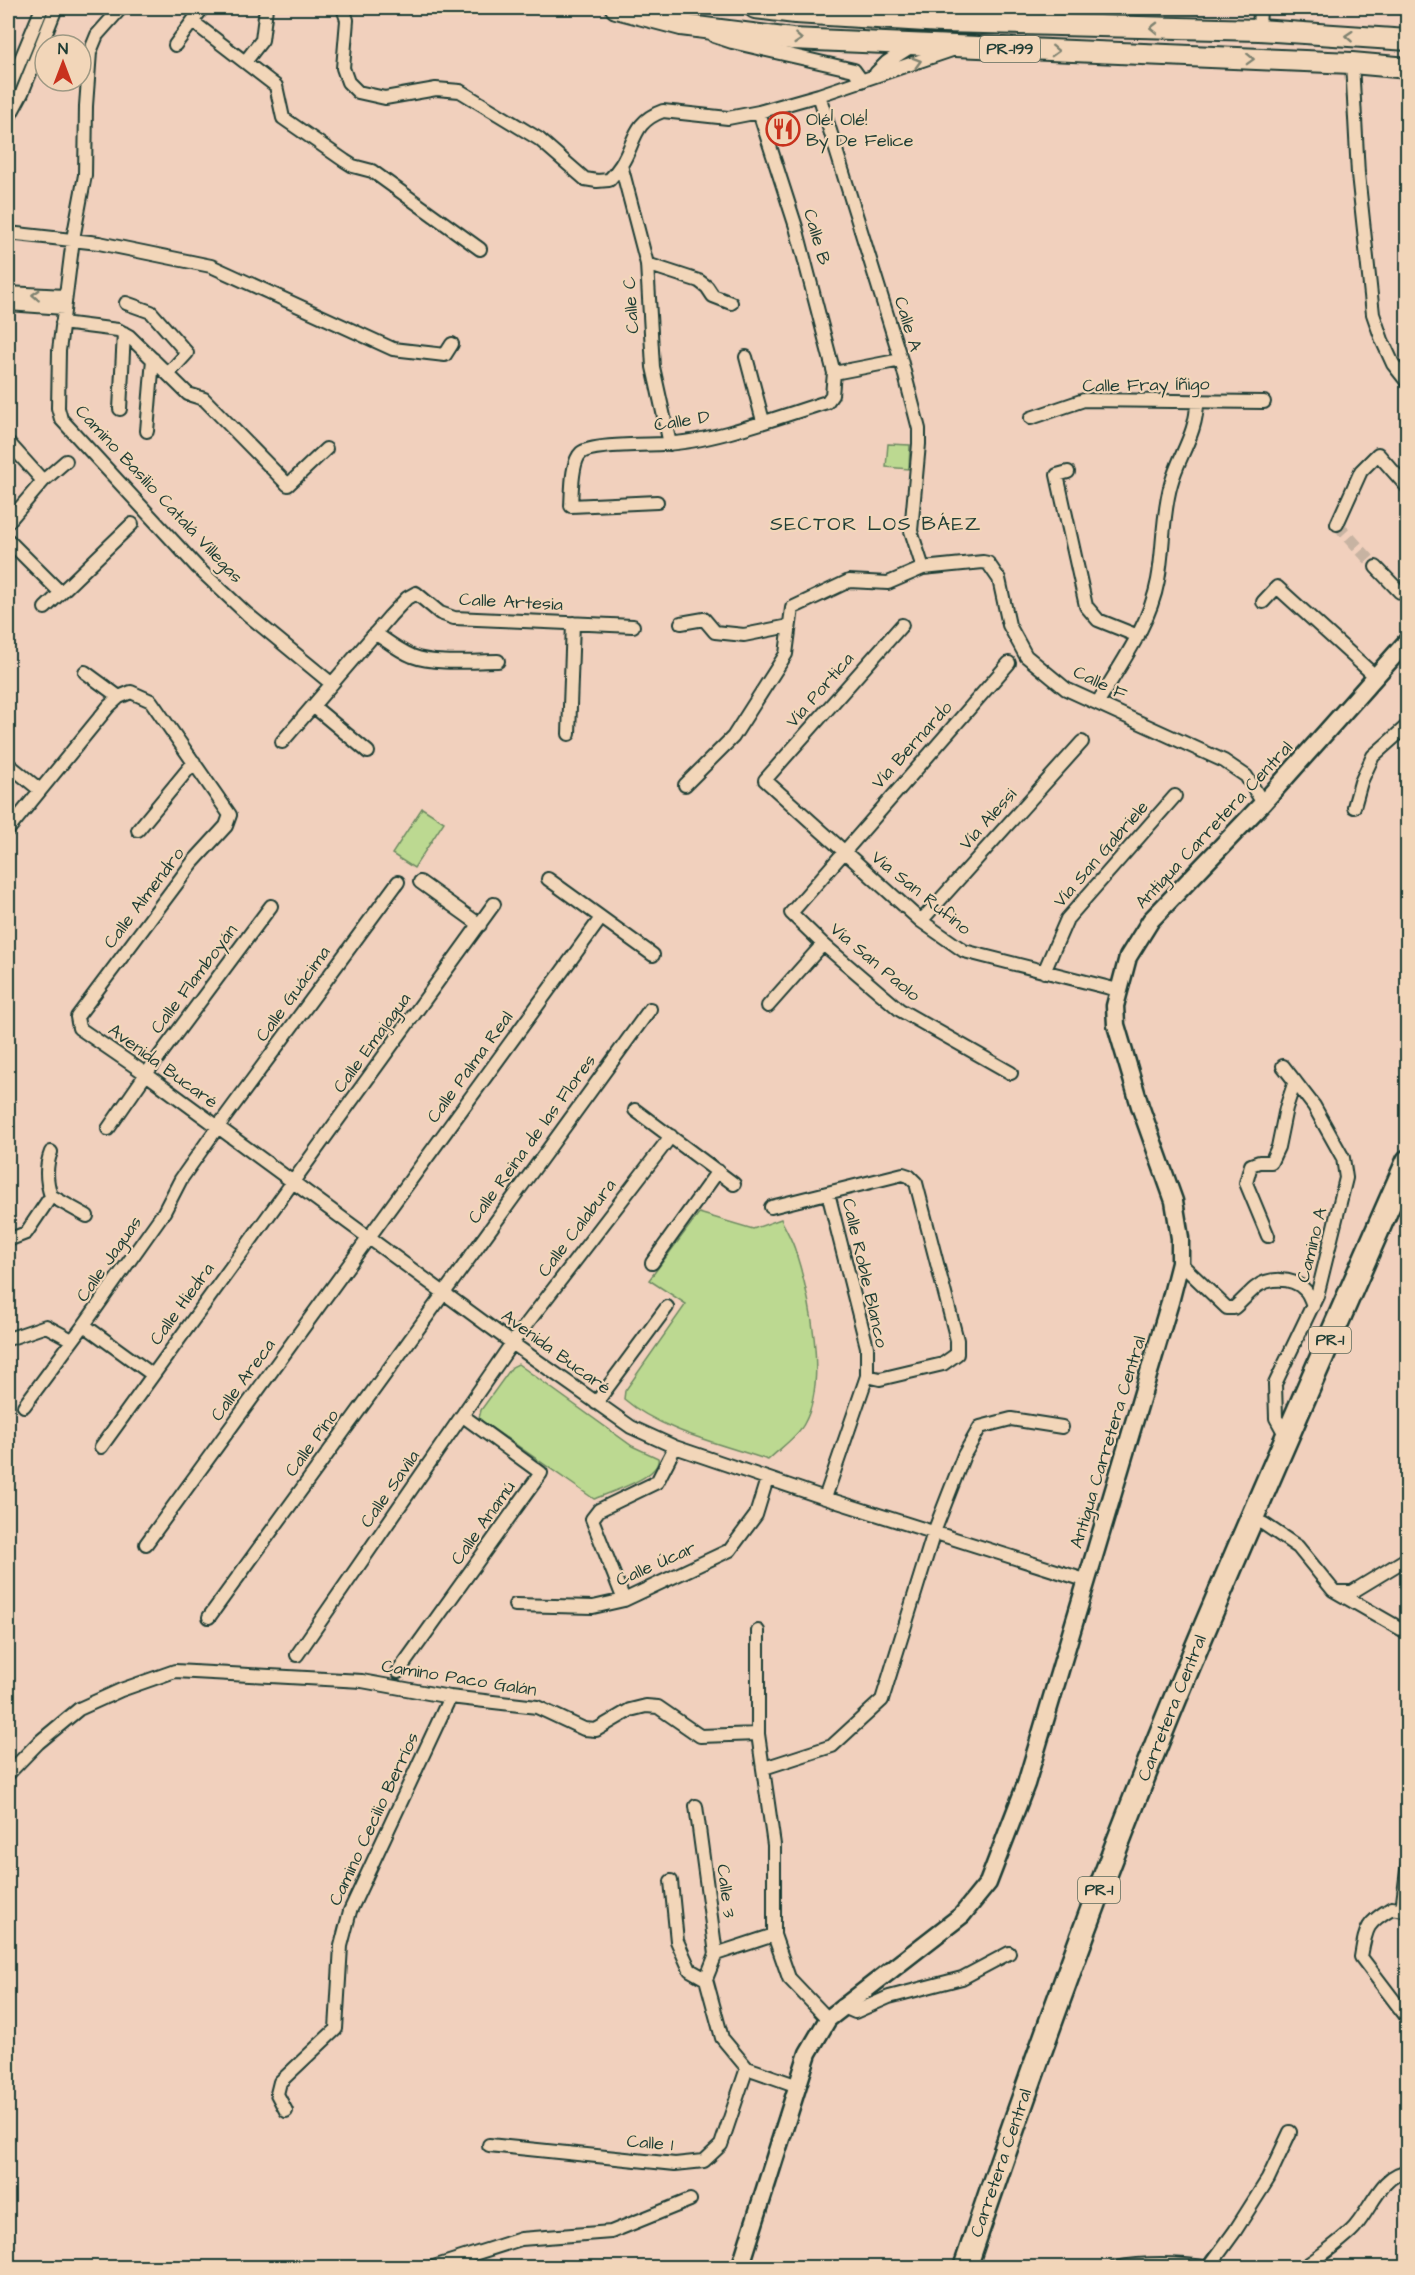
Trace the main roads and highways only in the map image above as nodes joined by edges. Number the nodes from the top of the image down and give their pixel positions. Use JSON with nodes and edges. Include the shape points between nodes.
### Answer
{"nodes":[{"id":1,"x":616,"y":8,"type":"edge"},
{"id":2,"x":755,"y":8,"type":"edge"},
{"id":3,"x":1031,"y":24,"type":"junction"},
{"id":4,"x":1407,"y":40,"type":"edge"},
{"id":5,"x":913,"y":45,"type":"junction"},
{"id":6,"x":1407,"y":68,"type":"edge"},
{"id":7,"x":1407,"y":1161,"type":"edge"},
{"id":8,"x":1407,"y":1197,"type":"edge"},
{"id":9,"x":1258,"y":1522,"type":"junction"},
{"id":10,"x":965,"y":2268,"type":"edge"},
{"id":11,"x":981,"y":2268,"type":"edge"}],
"edges":[{"from":1,"to":5,"type":"main road","number":"PR-199","one_way":true,"via":[[681,25],[792,39]]},
{"from":2,"to":3,"type":"main road","number":"PR-199","via":[[942,22]]},
{"from":4,"to":3,"type":"main road","number":"PR-199","one_way":true,"via":[[1259,30]]},
{"from":3,"to":5,"type":"main road","via":[[997,33],[932,32]]},
{"from":5,"to":6,"type":"main road","number":"PR-199","one_way":true},
{"from":7,"to":9,"type":"highway","name":"Carretera Central","number":"PR-1","via":[[1287,1438]]},
{"from":8,"to":9,"type":"highway","name":"Carretera Central","number":"PR-1"},
{"from":9,"to":10,"type":"highway","name":"Carretera Central","number":"PR-1","via":[[1197,1645],[1082,1935]]},
{"from":9,"to":11,"type":"highway","name":"Carretera Central","number":"PR-1","via":[[1095,1942],[1018,2153]]}]}
